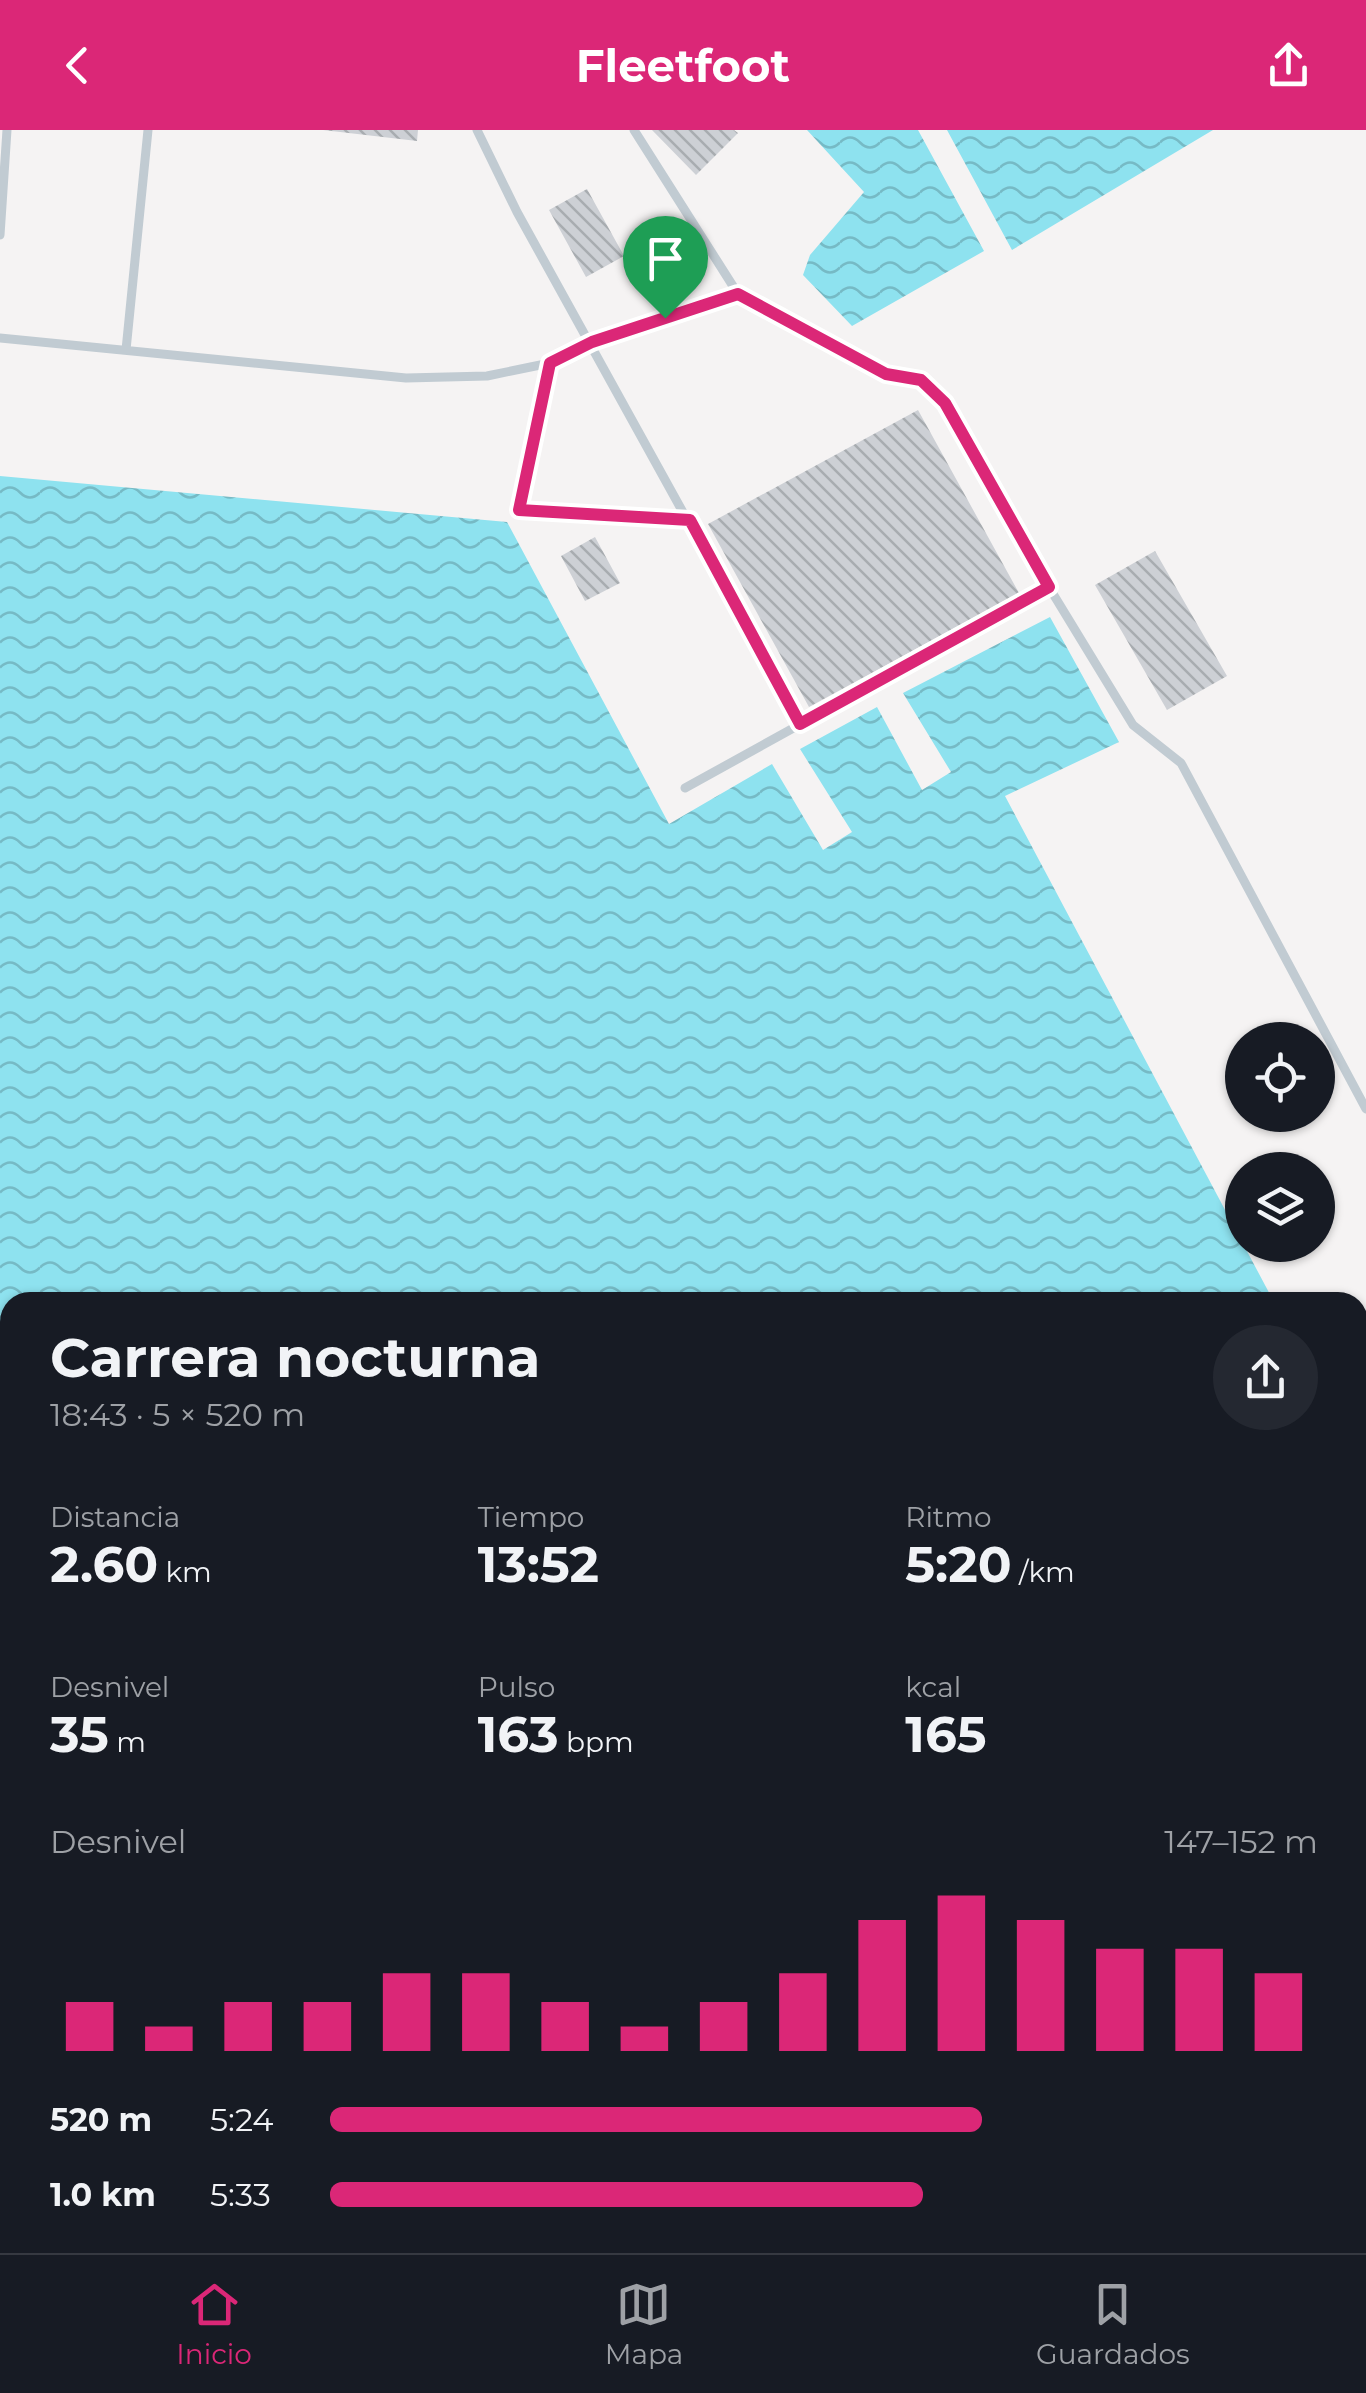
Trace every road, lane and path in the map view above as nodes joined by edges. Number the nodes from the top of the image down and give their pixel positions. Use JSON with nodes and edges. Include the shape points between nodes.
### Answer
{"nodes":[{"id":1,"x":7,"y":130,"type":"edge"},
{"id":2,"x":148,"y":130,"type":"edge"},
{"id":3,"x":477,"y":130,"type":"edge"},
{"id":4,"x":634,"y":130,"type":"edge"},
{"id":5,"x":0,"y":235,"type":"edge"},
{"id":6,"x":738,"y":294,"type":"junction"},
{"id":7,"x":0,"y":338,"type":"edge"},
{"id":8,"x":592,"y":342,"type":"junction"},
{"id":9,"x":126,"y":350,"type":"junction"},
{"id":10,"x":550,"y":363,"type":"junction"},
{"id":11,"x":690,"y":520,"type":"junction"},
{"id":12,"x":1049,"y":587,"type":"junction"},
{"id":13,"x":800,"y":724,"type":"junction"},
{"id":14,"x":685,"y":788,"type":"dead end"},
{"id":15,"x":1366,"y":1109,"type":"edge"}],
"edges":[{"from":1,"to":5,"type":"lane"},
{"from":2,"to":9,"type":"lane"},
{"from":3,"to":8,"type":"lane"},
{"from":4,"to":6,"type":"lane"},
{"from":6,"to":8,"type":"lane"},
{"from":6,"to":12,"type":"lane","via":[[886,374],[921,380],[945,403]]},
{"from":7,"to":9,"type":"lane"},
{"from":8,"to":10,"type":"lane"},
{"from":8,"to":11,"type":"lane"},
{"from":9,"to":10,"type":"lane","via":[[406,378],[487,376]]},
{"from":10,"to":11,"type":"lane","via":[[519,510]]},
{"from":11,"to":13,"type":"lane"},
{"from":12,"to":13,"type":"lane"},
{"from":12,"to":15,"type":"lane","via":[[1133,724],[1181,764]]},
{"from":13,"to":14,"type":"lane"}]}
